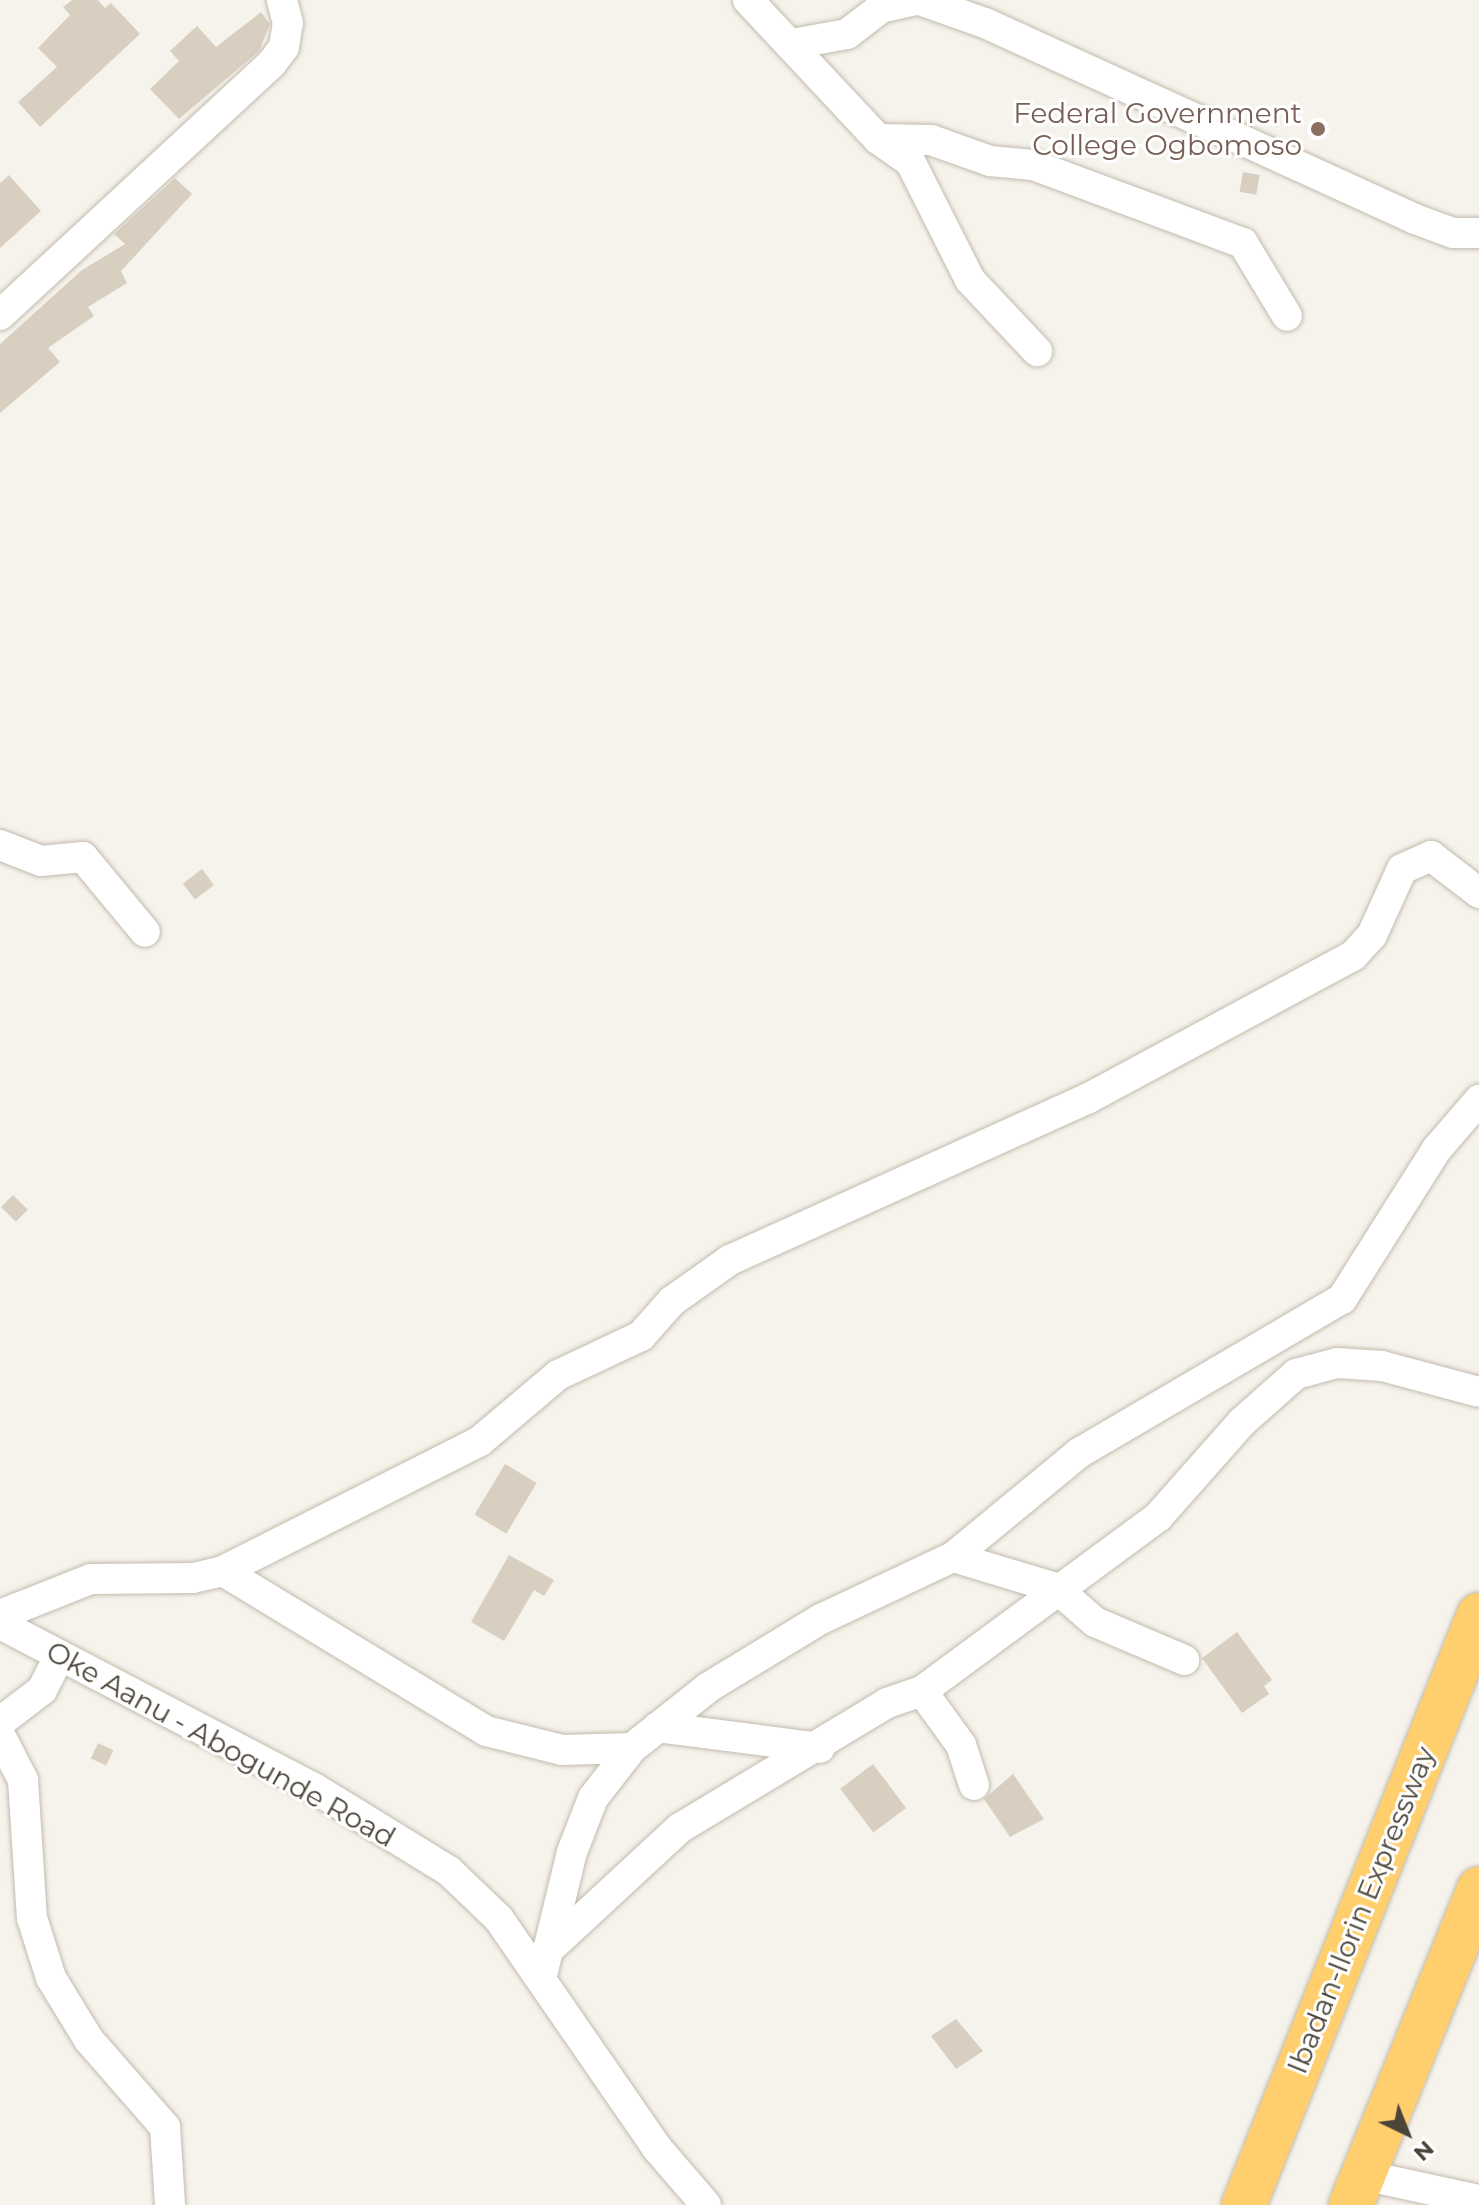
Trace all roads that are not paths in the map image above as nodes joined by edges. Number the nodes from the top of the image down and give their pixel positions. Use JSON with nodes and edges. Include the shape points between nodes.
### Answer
{"nodes":[{"id":1,"x":282,"y":0,"type":"edge"},
{"id":2,"x":748,"y":0,"type":"edge"},
{"id":3,"x":919,"y":0,"type":"edge"},
{"id":4,"x":792,"y":44,"type":"junction"},
{"id":5,"x":878,"y":139,"type":"junction"},
{"id":6,"x":1479,"y":233,"type":"edge"},
{"id":7,"x":0,"y":315,"type":"edge"},
{"id":8,"x":1287,"y":316,"type":"dead end"},
{"id":9,"x":1037,"y":351,"type":"dead end"},
{"id":10,"x":0,"y":845,"type":"edge"},
{"id":11,"x":1479,"y":893,"type":"edge"},
{"id":12,"x":145,"y":932,"type":"dead end"},
{"id":13,"x":1479,"y":1100,"type":"edge"},
{"id":14,"x":1479,"y":1392,"type":"edge"},
{"id":15,"x":953,"y":1557,"type":"junction"},
{"id":16,"x":223,"y":1571,"type":"junction"},
{"id":17,"x":1059,"y":1590,"type":"junction"},
{"id":18,"x":0,"y":1615,"type":"edge"},
{"id":19,"x":1479,"y":1615,"type":"edge"},
{"id":20,"x":0,"y":1624,"type":"edge"},
{"id":21,"x":59,"y":1656,"type":"junction"},
{"id":22,"x":1184,"y":1660,"type":"dead end"},
{"id":23,"x":922,"y":1691,"type":"junction"},
{"id":24,"x":0,"y":1722,"type":"edge"},
{"id":25,"x":658,"y":1727,"type":"junction"},
{"id":26,"x":0,"y":1735,"type":"edge"},
{"id":27,"x":632,"y":1748,"type":"junction"},
{"id":28,"x":820,"y":1748,"type":"junction"},
{"id":29,"x":974,"y":1785,"type":"dead end"},
{"id":30,"x":1479,"y":1889,"type":"edge"},
{"id":31,"x":542,"y":1967,"type":"junction"},
{"id":32,"x":1357,"y":2190,"type":"edge"},
{"id":33,"x":1479,"y":2200,"type":"edge"},
{"id":34,"x":170,"y":2205,"type":"edge"},
{"id":35,"x":706,"y":2205,"type":"edge"},
{"id":36,"x":1244,"y":2205,"type":"edge"}],
"edges":[{"from":1,"to":7,"type":"street","via":[[288,23],[284,47],[272,63]]},
{"from":2,"to":4,"type":"street"},
{"from":3,"to":4,"type":"street","via":[[881,8],[847,34]]},
{"from":3,"to":6,"type":"street","via":[[1012,35],[1415,219],[1453,233]]},
{"from":4,"to":5,"type":"street"},
{"from":5,"to":8,"type":"street","via":[[931,140],[990,161],[1033,165],[1243,243]]},
{"from":5,"to":9,"type":"street","via":[[910,161],[970,280]]},
{"from":10,"to":12,"type":"street","via":[[41,861],[83,857]]},
{"from":11,"to":16,"type":"street","via":[[1431,856],[1402,869],[1372,935],[1353,956],[1087,1099],[730,1260],[672,1301],[641,1336],[558,1375],[480,1441]]},
{"from":13,"to":15,"type":"street","via":[[1437,1149],[1342,1299],[1079,1453]]},
{"from":14,"to":17,"type":"street","via":[[1382,1366],[1337,1363],[1296,1374],[1242,1422],[1158,1517]]},
{"from":15,"to":17,"type":"street"},
{"from":15,"to":25,"type":"street","via":[[821,1619],[709,1687]]},
{"from":16,"to":18,"type":"street","via":[[193,1578],[91,1579]]},
{"from":16,"to":27,"type":"street","via":[[486,1731],[562,1750]]},
{"from":17,"to":22,"type":"street","via":[[1095,1622]]},
{"from":17,"to":23,"type":"street"},
{"from":19,"to":36,"type":"highway","name":"Ibadan-Ilorin Expressway"},
{"from":20,"to":21,"type":"street","name":"Oke Aanu - Abogunde Road"},
{"from":21,"to":24,"type":"street","via":[[42,1690]]},
{"from":21,"to":31,"type":"street","name":"Oke Aanu - Abogunde Road","via":[[314,1788],[449,1871]]},
{"from":23,"to":28,"type":"street","via":[[887,1703]]},
{"from":23,"to":29,"type":"street","via":[[961,1745]]},
{"from":25,"to":27,"type":"street"},
{"from":25,"to":28,"type":"street"},
{"from":26,"to":34,"type":"street","via":[[23,1780],[32,1918],[51,1978],[89,2040],[165,2127]]},
{"from":27,"to":31,"type":"street","via":[[593,1798]]},
{"from":28,"to":31,"type":"street","via":[[680,1828]]},
{"from":30,"to":32,"type":"highway"},
{"from":31,"to":35,"type":"street","name":"Oke Aanu - Abogunde Road","via":[[657,2148]]},
{"from":32,"to":33,"type":"street"}]}
